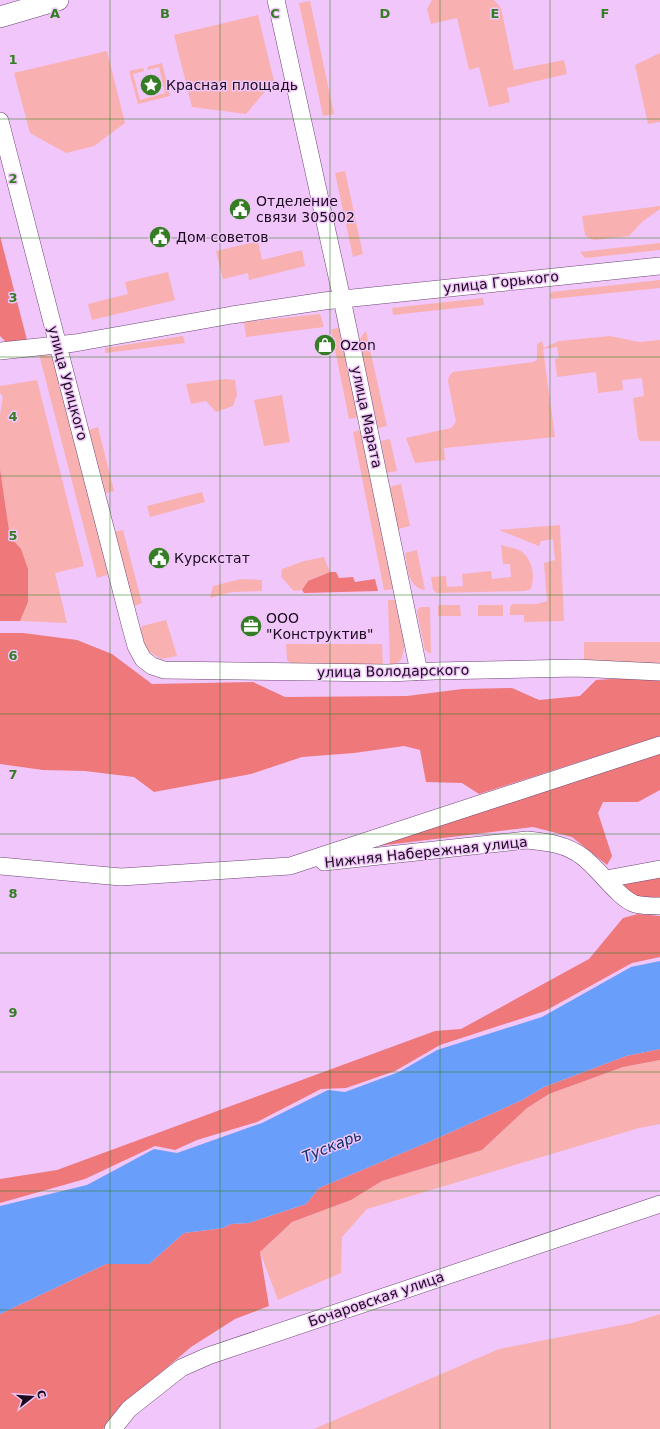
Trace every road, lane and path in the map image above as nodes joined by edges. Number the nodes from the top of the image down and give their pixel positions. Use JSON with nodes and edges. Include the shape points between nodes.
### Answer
{"nodes":[{"id":1,"x":58,"y":0,"type":"edge"},
{"id":2,"x":276,"y":0,"type":"edge"},
{"id":3,"x":0,"y":17,"type":"edge"},
{"id":4,"x":0,"y":121,"type":"edge"},
{"id":5,"x":660,"y":266,"type":"edge"},
{"id":6,"x":342,"y":299,"type":"junction"},
{"id":7,"x":58,"y":345,"type":"junction"},
{"id":8,"x":0,"y":351,"type":"edge"},
{"id":9,"x":136,"y":646,"type":"joint"},
{"id":10,"x":419,"y":672,"type":"junction"},
{"id":11,"x":660,"y":672,"type":"edge"},
{"id":12,"x":660,"y":745,"type":"edge"},
{"id":13,"x":0,"y":866,"type":"edge"},
{"id":14,"x":290,"y":866,"type":"junction"},
{"id":15,"x":660,"y":869,"type":"edge"},
{"id":16,"x":606,"y":879,"type":"junction"},
{"id":17,"x":660,"y":906,"type":"edge"},
{"id":18,"x":660,"y":1204,"type":"edge"},
{"id":19,"x":113,"y":1429,"type":"edge"}],
"edges":[{"from":1,"to":3,"type":"main road"},
{"from":2,"to":6,"type":"street","name":"улица Марата"},
{"from":4,"to":7,"type":"street","name":"улица Урицкого"},
{"from":5,"to":6,"type":"street","name":"улица Горького"},
{"from":6,"to":7,"type":"street","name":"улица Горького"},
{"from":6,"to":10,"type":"street","name":"улица Марата"},
{"from":7,"to":8,"type":"street","name":"улица Горького"},
{"from":7,"to":9,"type":"street","name":"улица Урицкого"},
{"from":9,"to":10,"type":"street","name":"улица Володарского","via":[[143,659],[152,666],[164,670]]},
{"from":10,"to":11,"type":"street","name":"улица Володарского","via":[[576,668]]},
{"from":12,"to":14,"type":"street","name":"Нижняя Набережная улица"},
{"from":13,"to":14,"type":"street","name":"Нижняя Набережная улица","via":[[121,877]]},
{"from":14,"to":16,"type":"street","name":"Нижняя Набережная улица","via":[[527,840],[550,842],[567,848],[582,857]]},
{"from":15,"to":16,"type":"street"},
{"from":16,"to":17,"type":"street","name":"Нижняя Набережная улица","via":[[624,898],[636,904]]},
{"from":18,"to":19,"type":"street","name":"Бочаровская улица","via":[[208,1356],[181,1368],[129,1410]]}]}
